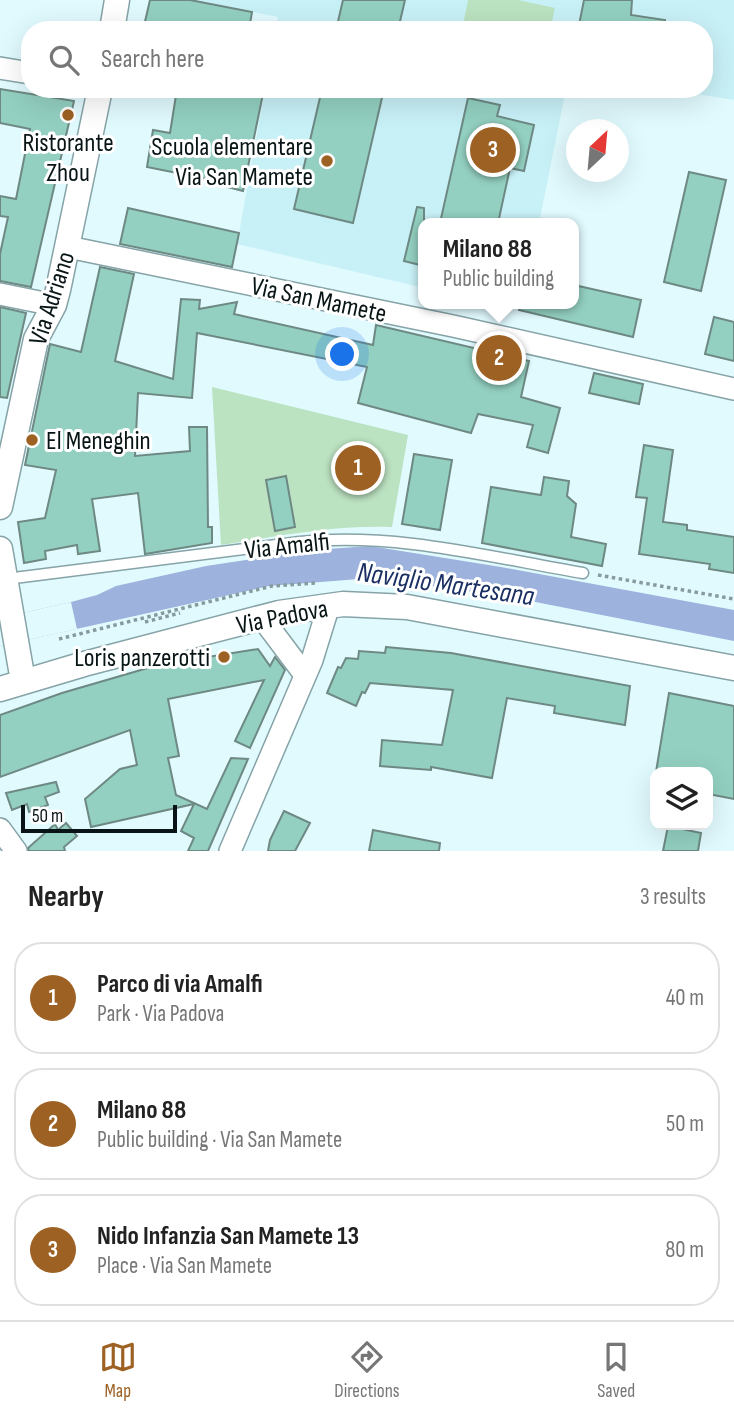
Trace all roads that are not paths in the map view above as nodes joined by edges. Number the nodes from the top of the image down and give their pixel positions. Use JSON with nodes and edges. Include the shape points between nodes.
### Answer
{"nodes":[{"id":1,"x":117,"y":0,"type":"edge"},
{"id":2,"x":114,"y":21,"type":"edge"},
{"id":3,"x":0,"y":68,"type":"edge"},
{"id":4,"x":21,"y":72,"type":"edge"},
{"id":5,"x":98,"y":98,"type":"edge"},
{"id":6,"x":68,"y":247,"type":"junction"},
{"id":7,"x":0,"y":294,"type":"edge"},
{"id":8,"x":54,"y":305,"type":"junction"},
{"id":9,"x":734,"y":389,"type":"edge"},
{"id":10,"x":6,"y":447,"type":"edge"},
{"id":11,"x":0,"y":507,"type":"edge"},
{"id":12,"x":0,"y":551,"type":"edge"},
{"id":13,"x":583,"y":573,"type":"road end"},
{"id":14,"x":5,"y":579,"type":"junction"},
{"id":15,"x":329,"y":605,"type":"junction"},
{"id":16,"x":262,"y":618,"type":"junction"},
{"id":17,"x":734,"y":668,"type":"edge"},
{"id":18,"x":305,"y":675,"type":"junction"},
{"id":19,"x":12,"y":685,"type":"edge"},
{"id":20,"x":0,"y":829,"type":"edge"},
{"id":21,"x":16,"y":851,"type":"edge"},
{"id":22,"x":230,"y":851,"type":"edge"}],
"edges":[{"from":1,"to":2,"type":"street"},
{"from":3,"to":4,"type":"street"},
{"from":5,"to":6,"type":"street","name":"Via Adriano"},
{"from":6,"to":8,"type":"street","name":"Via Adriano"},
{"from":6,"to":9,"type":"street","name":"Via San Mamete"},
{"from":7,"to":8,"type":"street"},
{"from":8,"to":10,"type":"street","name":"Via Adriano","via":[[36,340]]},
{"from":10,"to":11,"type":"street","name":"Via Adriano"},
{"from":12,"to":14,"type":"street"},
{"from":13,"to":14,"type":"lane","name":"Via Amalfi","via":[[401,542],[341,539]]},
{"from":14,"to":19,"type":"street"},
{"from":15,"to":16,"type":"street","name":"Via Padova"},
{"from":15,"to":17,"type":"street","name":"Via Padova","via":[[407,607]]},
{"from":15,"to":18,"type":"street"},
{"from":16,"to":18,"type":"street"},
{"from":16,"to":19,"type":"street","name":"Via Padova"},
{"from":18,"to":22,"type":"street"},
{"from":20,"to":21,"type":"street"}]}
